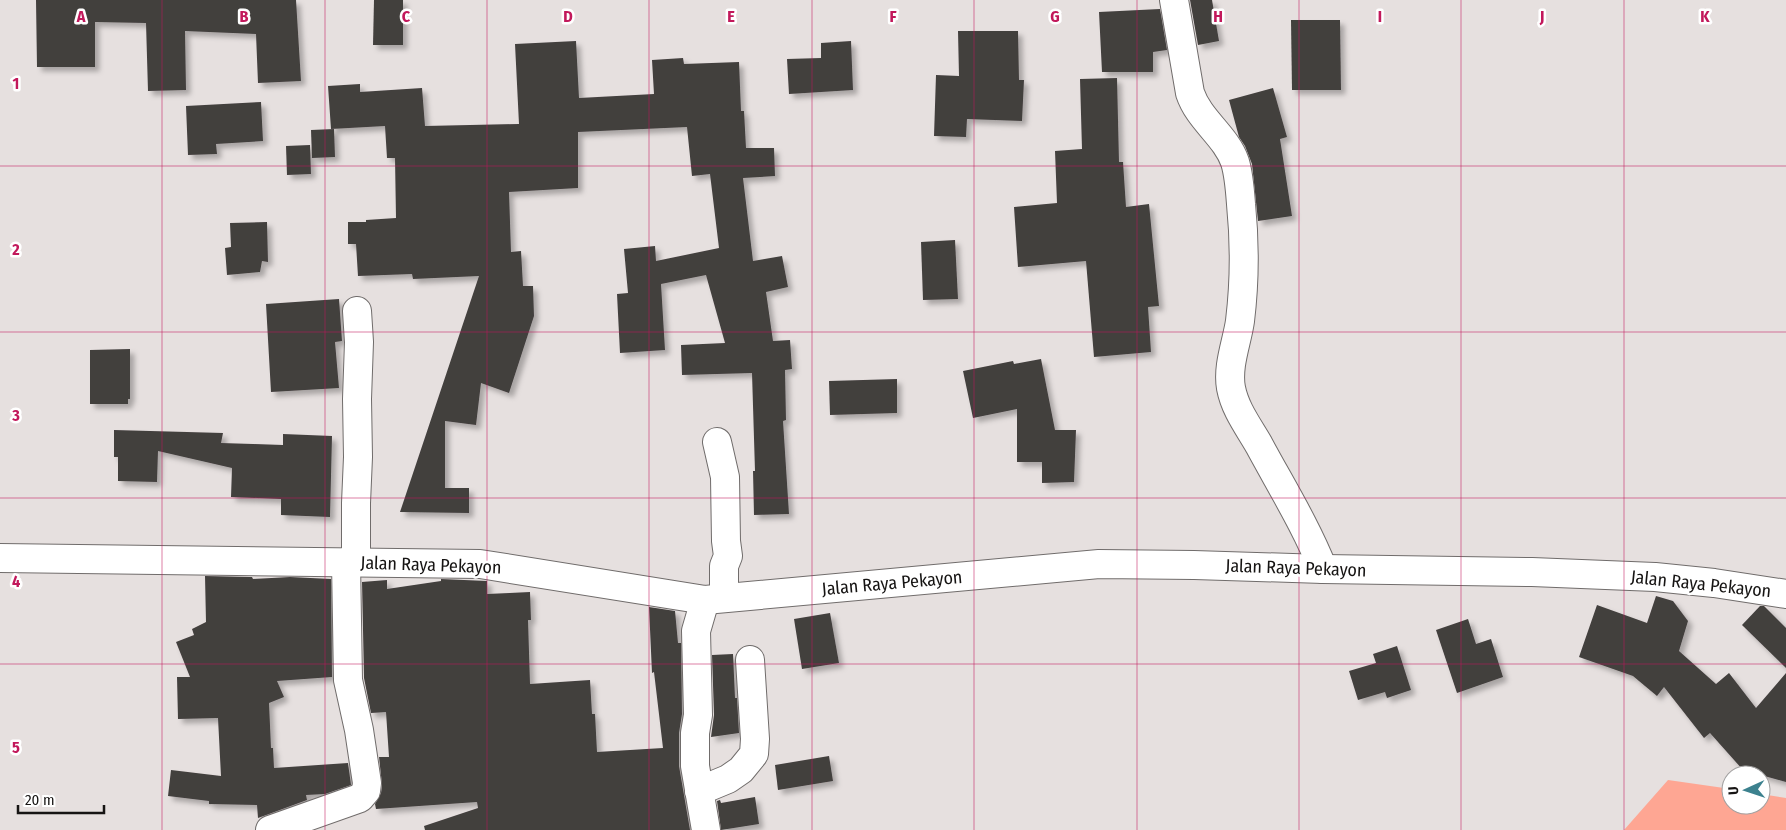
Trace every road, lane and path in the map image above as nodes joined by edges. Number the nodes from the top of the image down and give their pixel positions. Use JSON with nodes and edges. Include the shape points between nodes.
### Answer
{"nodes":[{"id":1,"x":1174,"y":0,"type":"edge"},
{"id":2,"x":357,"y":311,"type":"dead end"},
{"id":3,"x":717,"y":442,"type":"dead end"},
{"id":4,"x":0,"y":558,"type":"edge"},
{"id":5,"x":1319,"y":559,"type":"junction"},
{"id":6,"x":351,"y":562,"type":"junction"},
{"id":7,"x":719,"y":589,"type":"junction"},
{"id":8,"x":1786,"y":594,"type":"edge"},
{"id":9,"x":750,"y":660,"type":"dead end"},
{"id":10,"x":699,"y":791,"type":"junction"},
{"id":11,"x":270,"y":830,"type":"edge"},
{"id":12,"x":706,"y":830,"type":"edge"}],
"edges":[{"from":1,"to":5,"type":"street","via":[[1192,101],[1224,141],[1235,161],[1239,181],[1245,258],[1230,386],[1235,406]]},
{"from":2,"to":6,"type":"street","via":[[358,465]]},
{"from":3,"to":7,"type":"street","via":[[725,477],[728,556]]},
{"from":4,"to":6,"type":"street","name":"Jalan Raya Pekayon"},
{"from":5,"to":7,"type":"street","name":"Jalan Raya Pekayon","via":[[1194,565],[1099,564]]},
{"from":5,"to":8,"type":"street","name":"Jalan Raya Pekayon","via":[[1655,577]]},
{"from":6,"to":7,"type":"street","name":"Jalan Raya Pekayon","via":[[480,564]]},
{"from":6,"to":11,"type":"street","via":[[348,680],[359,730],[366,791],[360,798]]},
{"from":7,"to":10,"type":"street","via":[[696,631],[698,715],[695,766]]},
{"from":9,"to":10,"type":"street","via":[[754,754],[741,770],[728,779]]},
{"from":10,"to":12,"type":"street"}]}
